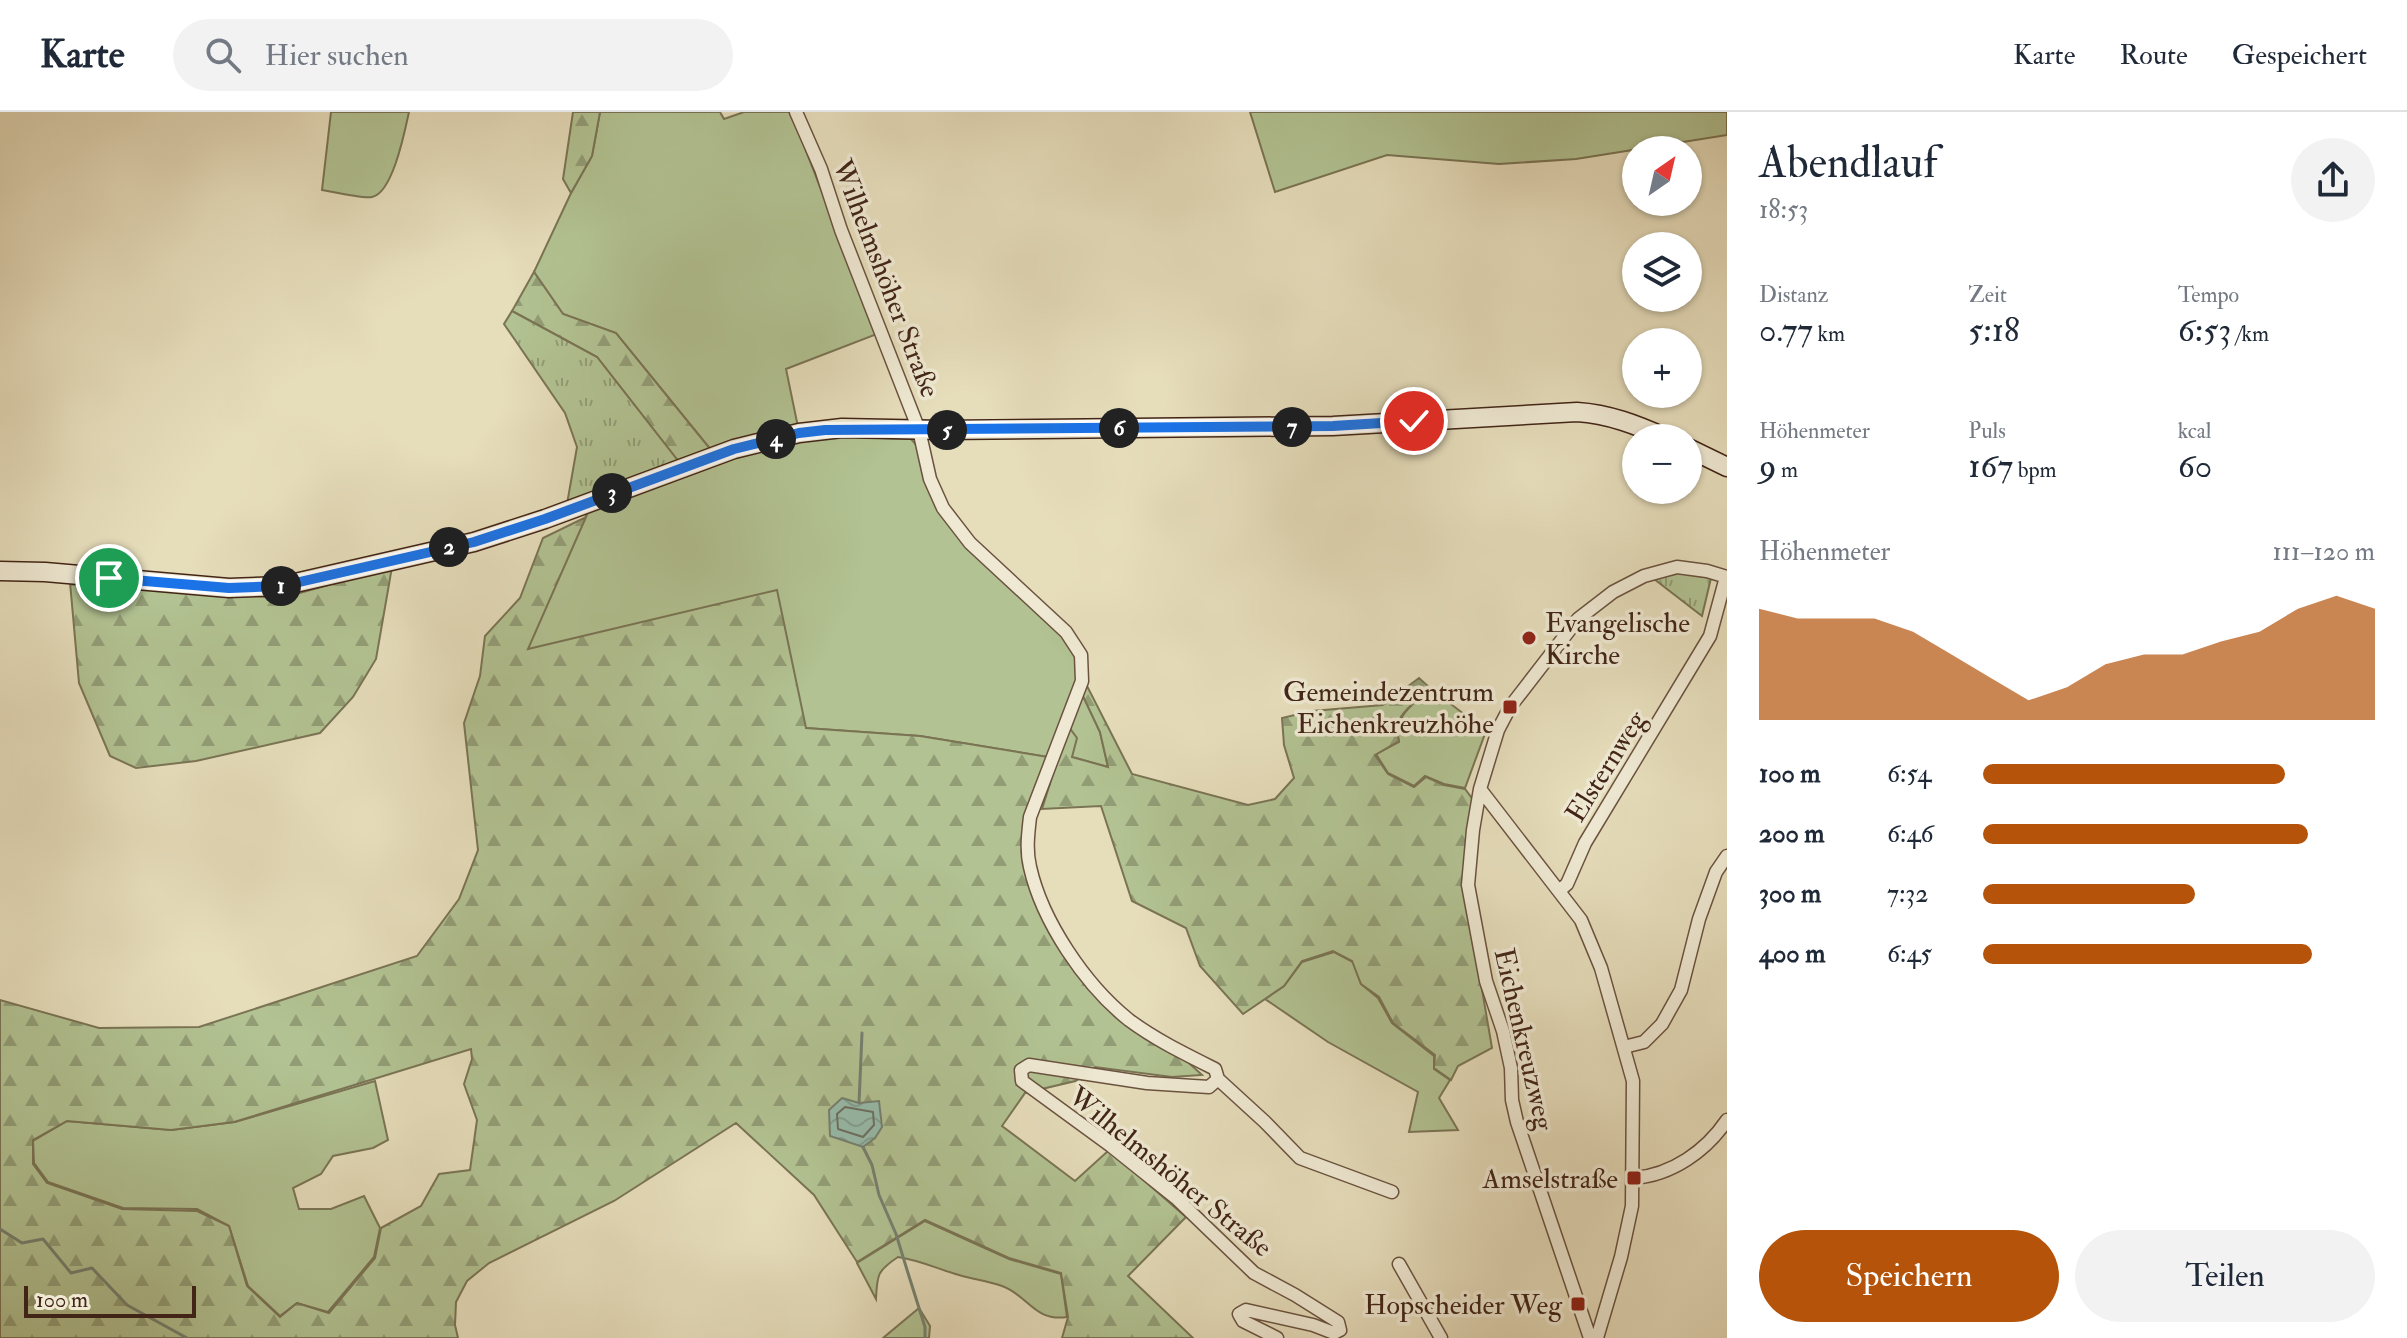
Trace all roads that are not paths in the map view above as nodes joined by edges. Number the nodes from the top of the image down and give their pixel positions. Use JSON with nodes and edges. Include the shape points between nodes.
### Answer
{"nodes":[{"id":1,"x":796,"y":112,"type":"edge"},
{"id":2,"x":1632,"y":424,"type":"edge"},
{"id":3,"x":919,"y":430,"type":"junction"},
{"id":4,"x":1702,"y":455,"type":"edge"},
{"id":5,"x":1727,"y":467,"type":"edge"},
{"id":6,"x":0,"y":571,"type":"edge"},
{"id":7,"x":1726,"y":577,"type":"edge"},
{"id":8,"x":1480,"y":789,"type":"junction"},
{"id":9,"x":1727,"y":856,"type":"edge"},
{"id":10,"x":1559,"y":891,"type":"junction"},
{"id":11,"x":1624,"y":1047,"type":"junction"},
{"id":12,"x":1218,"y":1079,"type":"junction"},
{"id":13,"x":1727,"y":1120,"type":"edge"},
{"id":14,"x":1634,"y":1178,"type":"junction"},
{"id":15,"x":1392,"y":1192,"type":"dead end"},
{"id":16,"x":1399,"y":1264,"type":"dead end"},
{"id":17,"x":1340,"y":1330,"type":"junction"},
{"id":18,"x":1277,"y":1338,"type":"edge"},
{"id":19,"x":1353,"y":1338,"type":"edge"},
{"id":20,"x":1441,"y":1338,"type":"edge"},
{"id":21,"x":1590,"y":1338,"type":"edge"},
{"id":22,"x":1597,"y":1338,"type":"edge"}],
"edges":[{"from":1,"to":3,"type":"street","name":"Wilhelmshöher Straße"},
{"from":2,"to":3,"type":"street","via":[[1577,412],[1333,426]]},
{"from":3,"to":6,"type":"street","via":[[799,433],[734,449],[474,542],[282,586],[229,588]]},
{"from":3,"to":12,"type":"street","name":"Wilhelmshöher Straße","via":[[943,508],[970,543],[1066,632],[1081,655],[1082,681],[1030,817],[1027,838],[1029,864],[1054,927],[1098,989],[1127,1018],[1162,1043],[1215,1069]]},
{"from":4,"to":5,"type":"street"},
{"from":7,"to":8,"type":"street","via":[[1677,567],[1644,576],[1578,619],[1510,707]]},
{"from":7,"to":10,"type":"street","name":"Elsternweg","via":[[1710,636]]},
{"from":8,"to":10,"type":"street"},
{"from":8,"to":21,"type":"street","name":"Eichenkreuzweg","via":[[1468,885],[1486,981],[1506,1043],[1517,1122]]},
{"from":9,"to":11,"type":"street","via":[[1699,919],[1681,990],[1662,1024],[1644,1042]]},
{"from":10,"to":11,"type":"street","via":[[1581,920],[1597,958]]},
{"from":11,"to":14,"type":"street","via":[[1633,1081]]},
{"from":12,"to":15,"type":"street","name":"Wilhelmshöher Straße","via":[[1300,1158]]},
{"from":12,"to":17,"type":"street","name":"Wilhelmshöher Straße","via":[[1209,1087],[1029,1065],[1021,1070],[1022,1081],[1176,1198],[1254,1273],[1338,1322]]},
{"from":13,"to":14,"type":"street","via":[[1688,1159]]},
{"from":14,"to":22,"type":"street","via":[[1623,1250]]},
{"from":16,"to":20,"type":"street"},
{"from":17,"to":18,"type":"street","via":[[1334,1333],[1246,1310],[1239,1314]]},
{"from":17,"to":19,"type":"street"}]}
